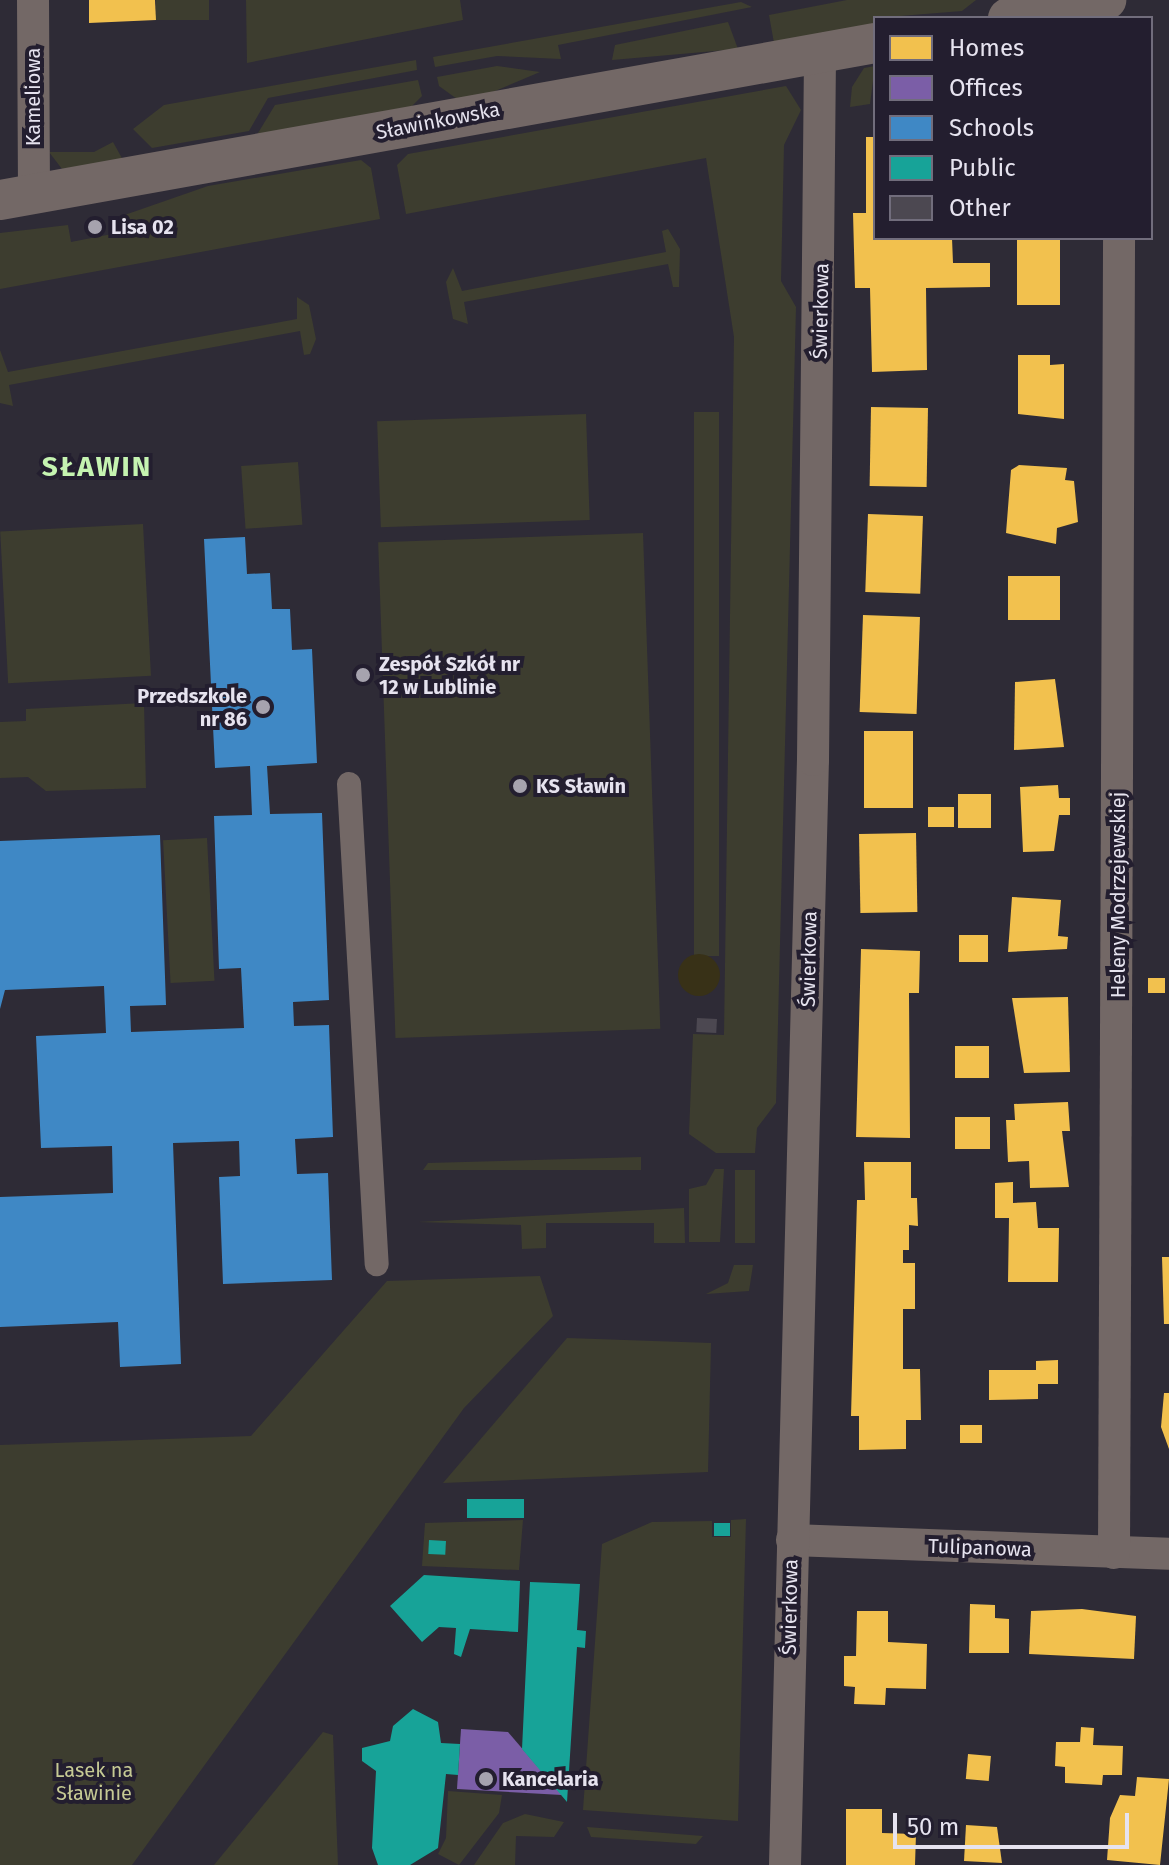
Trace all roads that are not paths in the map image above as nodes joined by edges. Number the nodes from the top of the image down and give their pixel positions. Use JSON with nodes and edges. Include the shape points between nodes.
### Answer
{"nodes":[{"id":1,"x":33,"y":0,"type":"edge"},
{"id":2,"x":1106,"y":0,"type":"edge"},
{"id":3,"x":1019,"y":16,"type":"edge"},
{"id":4,"x":873,"y":43,"type":"edge"},
{"id":5,"x":820,"y":53,"type":"junction"},
{"id":6,"x":17,"y":196,"type":"edge"},
{"id":7,"x":1119,"y":240,"type":"edge"},
{"id":8,"x":349,"y":784,"type":"dead end"},
{"id":9,"x":377,"y":1264,"type":"dead end"},
{"id":10,"x":792,"y":1540,"type":"junction"},
{"id":11,"x":1114,"y":1553,"type":"junction"},
{"id":12,"x":1169,"y":1554,"type":"edge"},
{"id":13,"x":785,"y":1865,"type":"edge"}],
"edges":[{"from":1,"to":6,"type":"street","name":"Kameliowa"},
{"from":2,"to":3,"type":"street"},
{"from":4,"to":5,"type":"street","name":"Sławinkowska"},
{"from":5,"to":6,"type":"street","name":"Sławinkowska"},
{"from":5,"to":10,"type":"street","name":"Świerkowa","via":[[813,745]]},
{"from":7,"to":11,"type":"street","name":"Heleny Modrzejewskiej"},
{"from":8,"to":9,"type":"street"},
{"from":10,"to":11,"type":"street","name":"Tulipanowa"},
{"from":10,"to":13,"type":"street","name":"Świerkowa"},
{"from":11,"to":12,"type":"street","name":"Tulipanowa"}]}
